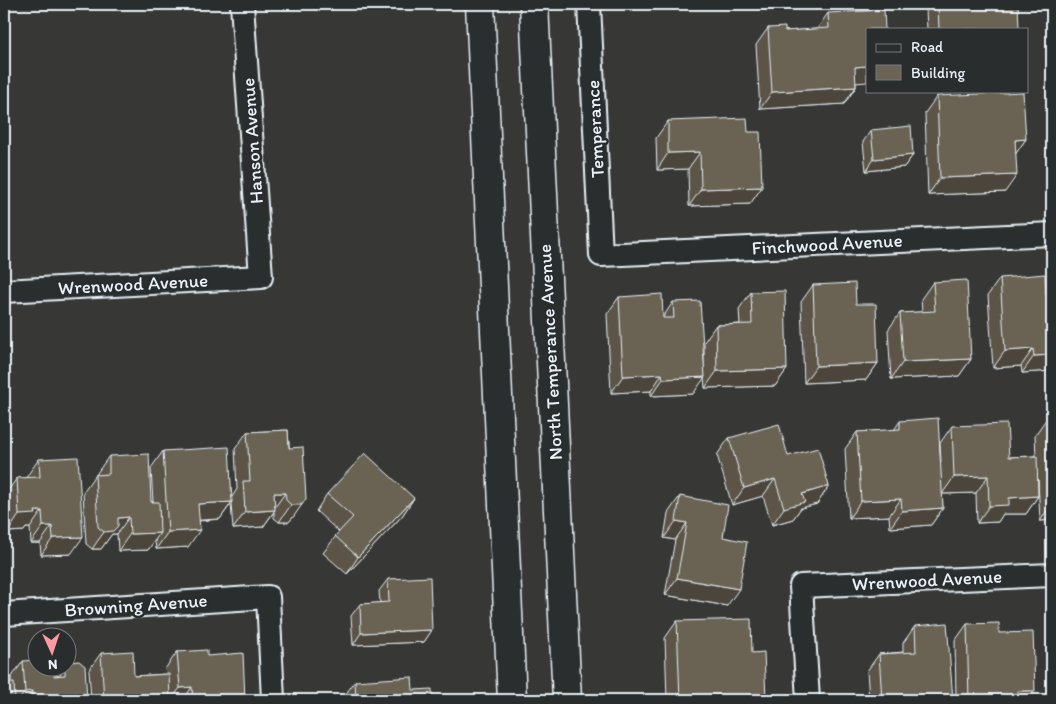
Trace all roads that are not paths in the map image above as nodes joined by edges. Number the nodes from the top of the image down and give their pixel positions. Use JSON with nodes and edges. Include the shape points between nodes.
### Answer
{"nodes":[{"id":1,"x":242,"y":4,"type":"edge"},
{"id":2,"x":480,"y":4,"type":"edge"},
{"id":3,"x":534,"y":4,"type":"edge"},
{"id":4,"x":590,"y":4,"type":"edge"},
{"id":5,"x":1052,"y":234,"type":"edge"},
{"id":6,"x":601,"y":255,"type":"joint"},
{"id":7,"x":261,"y":277,"type":"joint"},
{"id":8,"x":4,"y":291,"type":"edge"},
{"id":9,"x":1052,"y":575,"type":"edge"},
{"id":10,"x":4,"y":614,"type":"edge"},
{"id":11,"x":273,"y":700,"type":"edge"},
{"id":12,"x":512,"y":700,"type":"edge"},
{"id":13,"x":567,"y":700,"type":"edge"},
{"id":14,"x":808,"y":700,"type":"edge"}],
"edges":[{"from":1,"to":7,"type":"street","name":"Hanson Avenue"},
{"from":2,"to":12,"type":"main road"},
{"from":3,"to":13,"type":"main road","name":"North Temperance Avenue"},
{"from":4,"to":6,"type":"street","name":"Temperance"},
{"from":5,"to":6,"type":"street","name":"Finchwood Avenue"},
{"from":7,"to":8,"type":"street","name":"Wrenwood Avenue"},
{"from":9,"to":14,"type":"street","name":"Wrenwood Avenue","via":[[801,586]]},
{"from":10,"to":11,"type":"street","name":"Browning Avenue","via":[[268,597]]}]}
